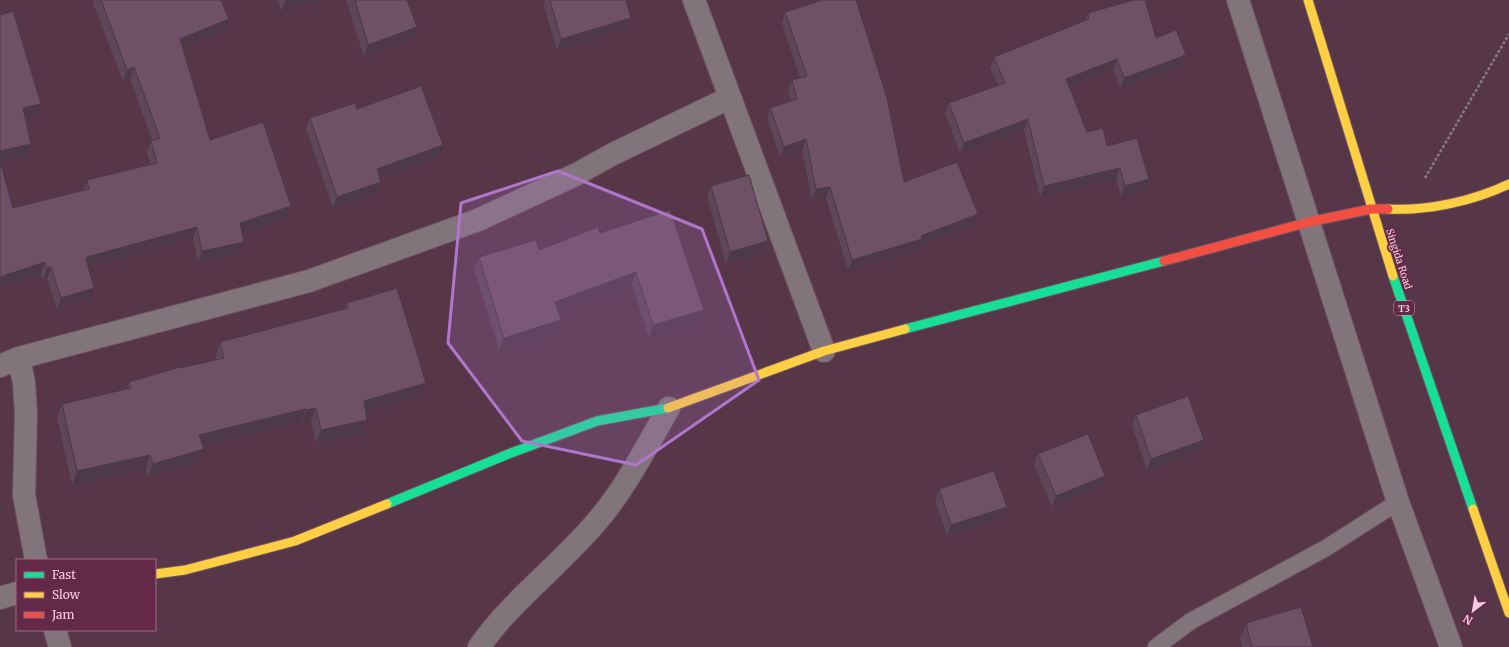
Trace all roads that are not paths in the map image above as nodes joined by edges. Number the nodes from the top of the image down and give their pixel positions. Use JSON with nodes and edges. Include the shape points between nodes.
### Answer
{"nodes":[{"id":1,"x":694,"y":0,"type":"edge"},
{"id":2,"x":1238,"y":0,"type":"edge"},
{"id":3,"x":1308,"y":0,"type":"edge"},
{"id":4,"x":729,"y":98,"type":"junction"},
{"id":5,"x":1509,"y":184,"type":"edge"},
{"id":6,"x":1372,"y":209,"type":"junction"},
{"id":7,"x":1309,"y":222,"type":"junction"},
{"id":8,"x":824,"y":351,"type":"junction"},
{"id":9,"x":10,"y":362,"type":"edge"},
{"id":10,"x":669,"y":408,"type":"junction"},
{"id":11,"x":1398,"y":502,"type":"junction"},
{"id":12,"x":36,"y":559,"type":"edge"},
{"id":13,"x":156,"y":574,"type":"edge"},
{"id":14,"x":16,"y":593,"type":"edge"},
{"id":15,"x":0,"y":598,"type":"edge"},
{"id":16,"x":1509,"y":613,"type":"edge"},
{"id":17,"x":54,"y":631,"type":"edge"},
{"id":18,"x":60,"y":647,"type":"edge"},
{"id":19,"x":479,"y":647,"type":"edge"},
{"id":20,"x":1156,"y":647,"type":"edge"},
{"id":21,"x":1451,"y":647,"type":"edge"}],
"edges":[{"from":1,"to":4,"type":"street"},
{"from":2,"to":7,"type":"street"},
{"from":3,"to":6,"type":"main road","name":"Singida Road","number":"T3"},
{"from":4,"to":8,"type":"street"},
{"from":4,"to":9,"type":"street","via":[[478,220],[309,281]]},
{"from":5,"to":6,"type":"main road","via":[[1460,201],[1407,210]]},
{"from":6,"to":7,"type":"main road"},
{"from":6,"to":16,"type":"main road","name":"Singida Road","number":"T3"},
{"from":7,"to":8,"type":"main road"},
{"from":7,"to":11,"type":"street"},
{"from":8,"to":10,"type":"main road"},
{"from":9,"to":12,"type":"street","via":[[24,383],[24,495]]},
{"from":10,"to":13,"type":"main road","via":[[597,421],[511,453],[295,541],[185,570]]},
{"from":10,"to":19,"type":"street","via":[[603,514],[507,611]]},
{"from":11,"to":20,"type":"lane","via":[[1326,548],[1191,621]]},
{"from":11,"to":21,"type":"street"},
{"from":14,"to":15,"type":"street"},
{"from":17,"to":18,"type":"street"}]}
